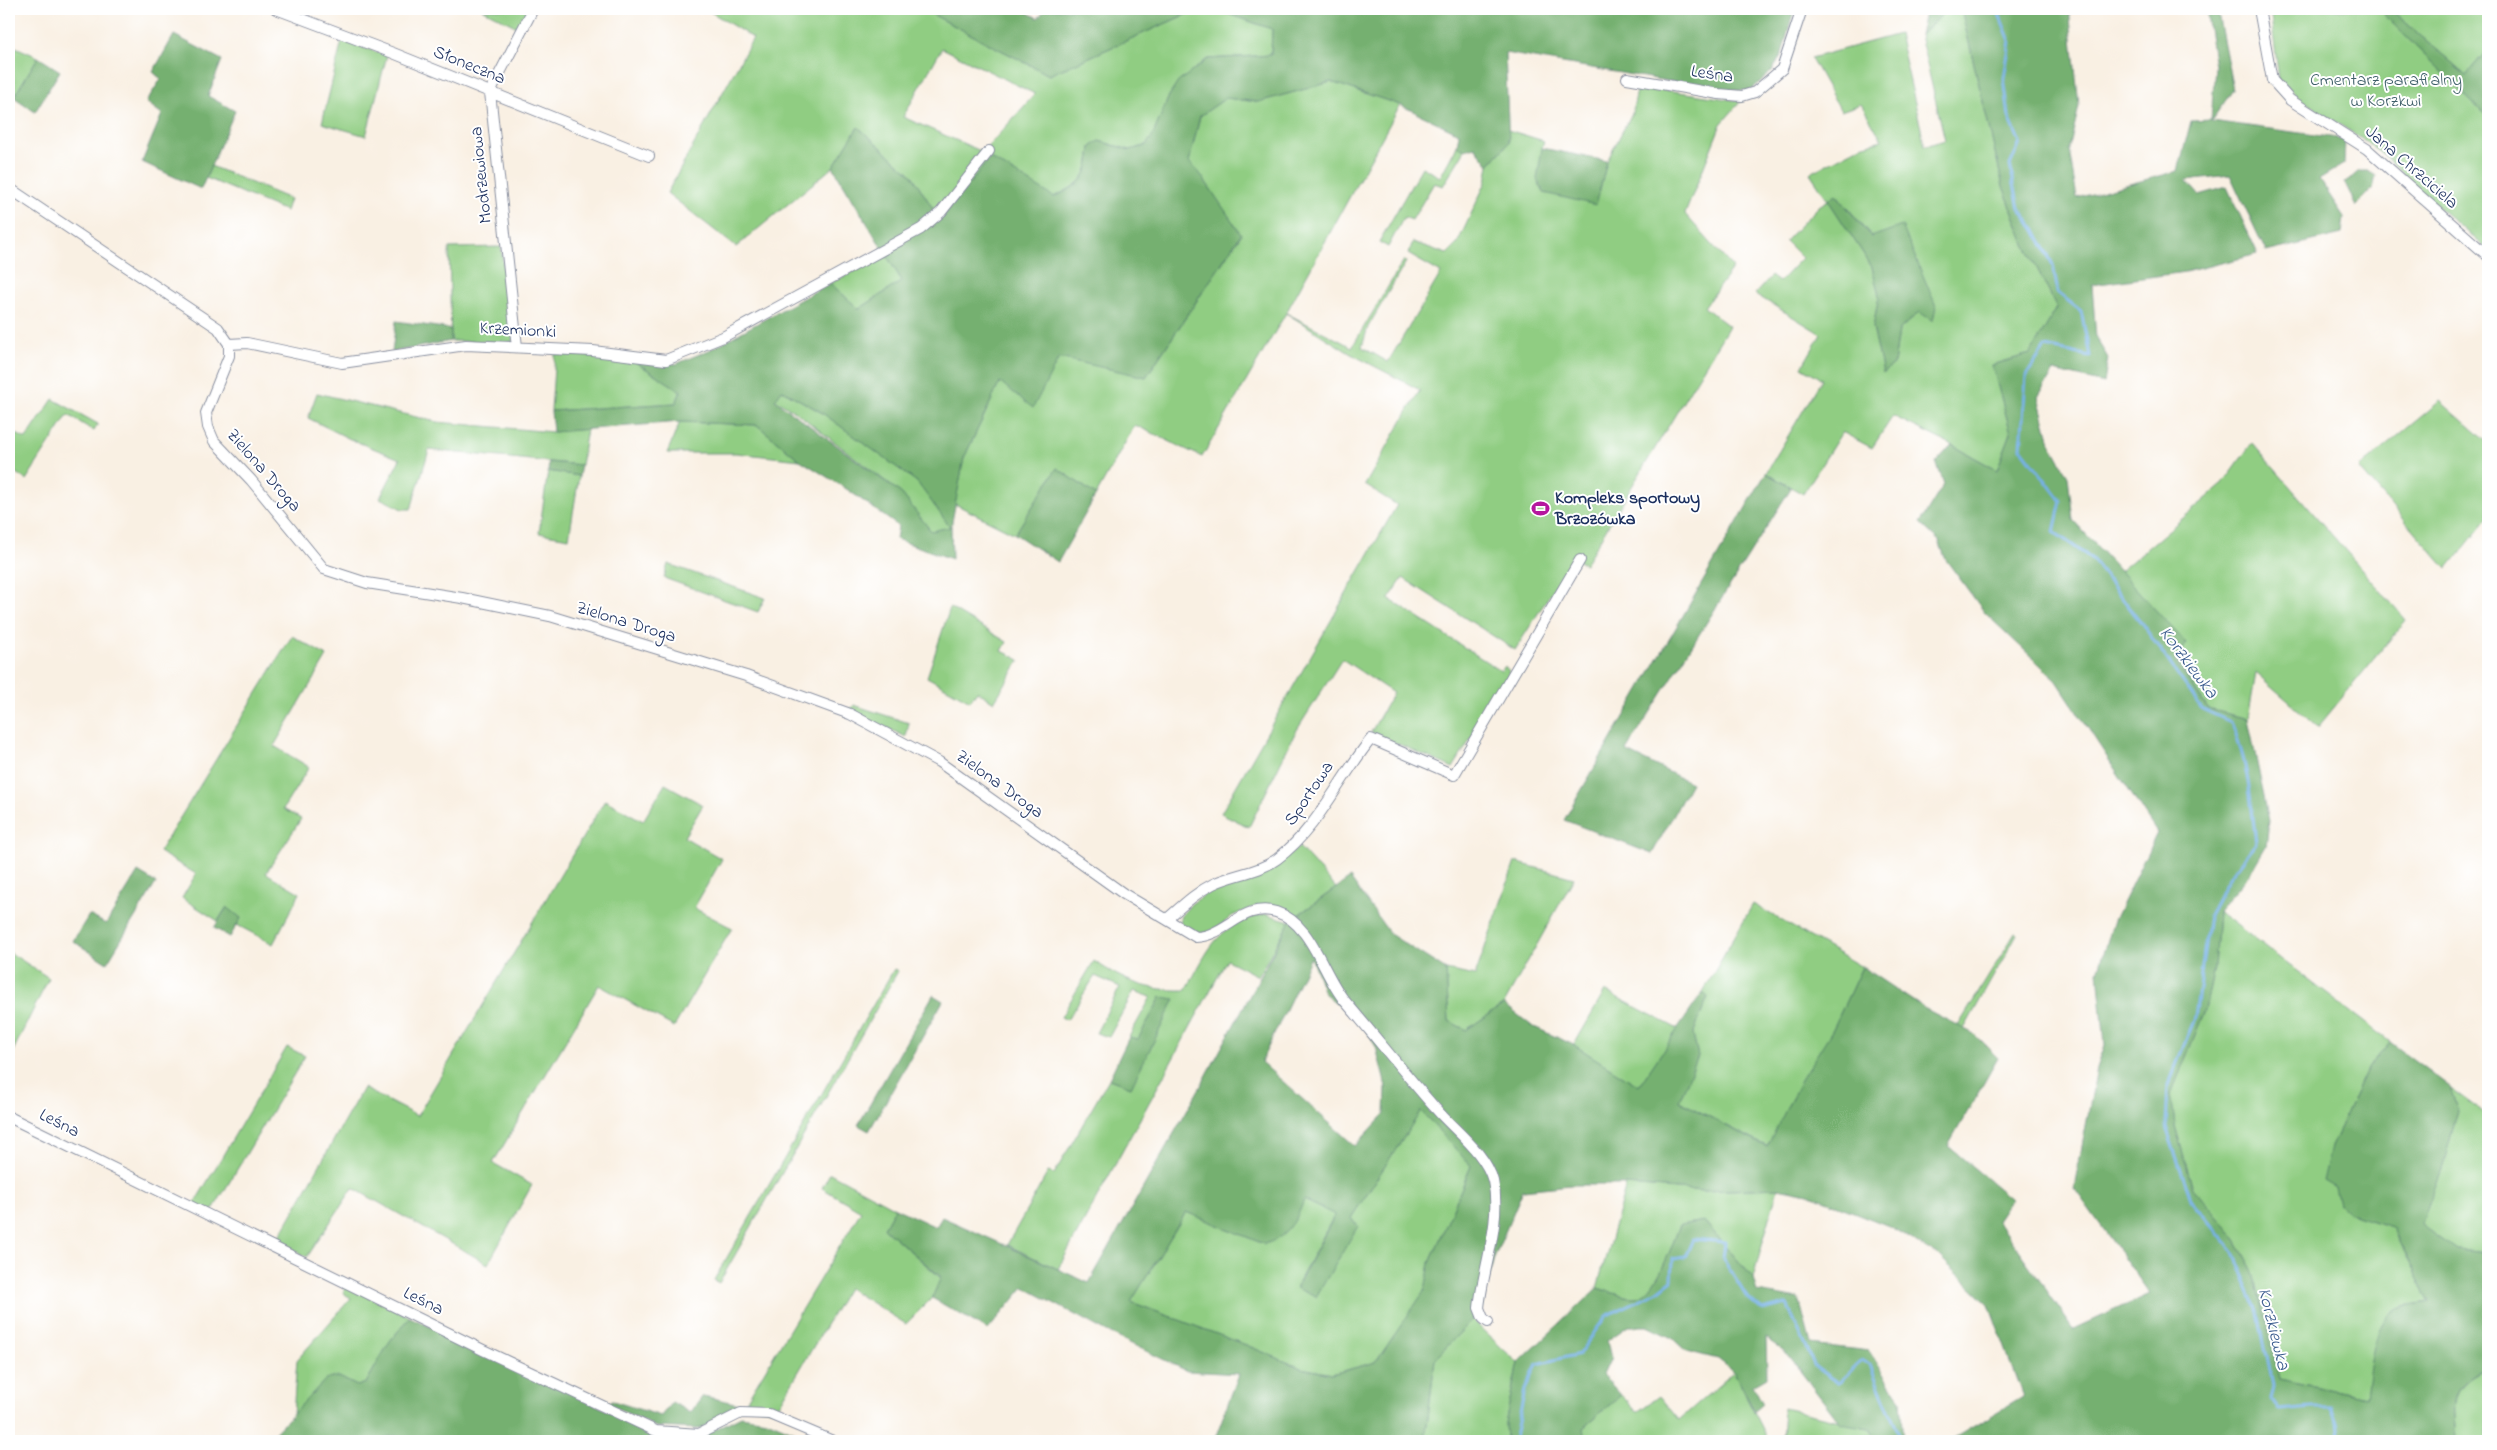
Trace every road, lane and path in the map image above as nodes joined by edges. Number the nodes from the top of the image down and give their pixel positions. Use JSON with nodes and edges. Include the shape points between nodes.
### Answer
{"nodes":[{"id":1,"x":276,"y":9,"type":"edge"},
{"id":2,"x":533,"y":9,"type":"edge"},
{"id":3,"x":1802,"y":9,"type":"edge"},
{"id":4,"x":2259,"y":9,"type":"edge"},
{"id":5,"x":1627,"y":78,"type":"dead end"},
{"id":6,"x":490,"y":92,"type":"junction"},
{"id":7,"x":989,"y":151,"type":"dead end"},
{"id":8,"x":649,"y":156,"type":"dead end"},
{"id":9,"x":9,"y":188,"type":"edge"},
{"id":10,"x":2488,"y":256,"type":"edge"},
{"id":11,"x":230,"y":344,"type":"junction"},
{"id":12,"x":517,"y":347,"type":"junction"},
{"id":13,"x":1580,"y":560,"type":"dead end"},
{"id":14,"x":1167,"y":919,"type":"junction"},
{"id":15,"x":9,"y":1117,"type":"edge"},
{"id":16,"x":1488,"y":1322,"type":"dead end"},
{"id":17,"x":833,"y":1441,"type":"edge"}],
"edges":[{"from":1,"to":6,"type":"street","name":"Słoneczna"},
{"from":2,"to":6,"type":"street"},
{"from":3,"to":5,"type":"street","name":"Leśna","via":[[1782,69],[1755,92],[1742,96],[1719,94]]},
{"from":4,"to":10,"type":"street","name":"Jana Chrzciciela","via":[[2271,74],[2282,93],[2367,149]]},
{"from":6,"to":8,"type":"street","name":"Słoneczna"},
{"from":6,"to":12,"type":"street","name":"Modrzewiowa"},
{"from":7,"to":12,"type":"street","name":"Krzemionki","via":[[940,212],[921,229],[723,337],[666,360],[593,351]]},
{"from":9,"to":11,"type":"street","via":[[218,328]]},
{"from":11,"to":12,"type":"street","name":"Krzemionki","via":[[247,343],[342,363],[466,345]]},
{"from":11,"to":14,"type":"street","name":"Zielona Droga","via":[[206,413],[211,434],[324,569],[368,583],[550,616],[746,676],[850,714],[939,762],[1124,894]]},
{"from":13,"to":14,"type":"street","name":"Sportowa","via":[[1454,775],[1371,739],[1351,764],[1310,829],[1292,847],[1258,870],[1213,884],[1194,895]]},
{"from":14,"to":16,"type":"street","name":"Zielona Droga","via":[[1196,938],[1213,935],[1232,920],[1257,910],[1269,910],[1287,916],[1302,931],[1340,995],[1488,1167],[1495,1198],[1479,1308]]},
{"from":15,"to":17,"type":"street","name":"Leśna","via":[[483,1350],[656,1431],[699,1434],[741,1412],[769,1414]]}]}
